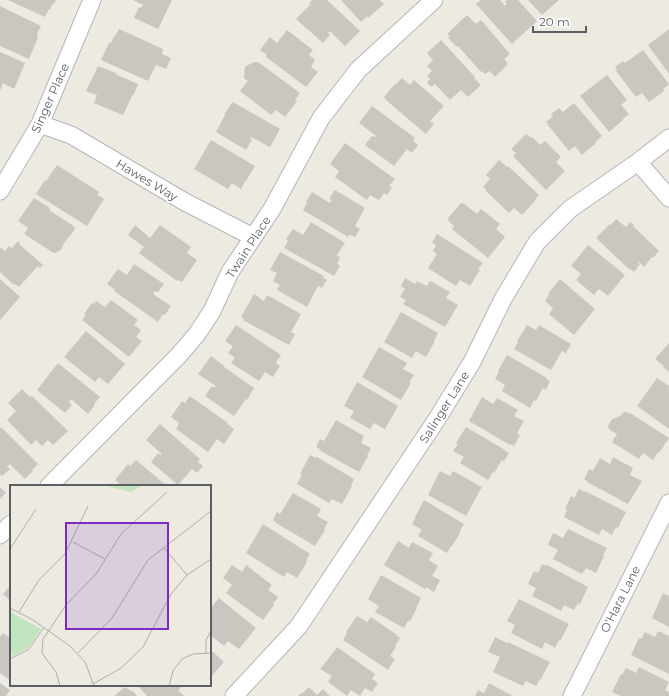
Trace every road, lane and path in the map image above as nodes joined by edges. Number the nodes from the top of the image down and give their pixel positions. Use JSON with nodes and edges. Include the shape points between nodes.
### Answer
{"nodes":[{"id":1,"x":92,"y":0,"type":"edge"},
{"id":2,"x":434,"y":0,"type":"edge"},
{"id":3,"x":40,"y":124,"type":"junction"},
{"id":4,"x":669,"y":138,"type":"edge"},
{"id":5,"x":638,"y":162,"type":"junction"},
{"id":6,"x":0,"y":191,"type":"edge"},
{"id":7,"x":669,"y":198,"type":"edge"},
{"id":8,"x":254,"y":237,"type":"junction"},
{"id":9,"x":50,"y":485,"type":"edge"},
{"id":10,"x":669,"y":503,"type":"edge"},
{"id":11,"x":10,"y":525,"type":"edge"},
{"id":12,"x":0,"y":535,"type":"edge"},
{"id":13,"x":234,"y":696,"type":"edge"},
{"id":14,"x":572,"y":696,"type":"edge"}],
"edges":[{"from":1,"to":3,"type":"street","name":"Singer Place"},
{"from":2,"to":8,"type":"street","name":"Twain Place","via":[[358,70],[326,112]]},
{"from":3,"to":6,"type":"street","name":"Singer Place"},
{"from":3,"to":8,"type":"street","name":"Hawes Way","via":[[71,135],[185,202]]},
{"from":4,"to":5,"type":"street","name":"Salinger Lane"},
{"from":5,"to":7,"type":"street"},
{"from":5,"to":13,"type":"street","name":"Salinger Lane","via":[[570,209],[537,242],[438,419],[299,626]]},
{"from":8,"to":9,"type":"street","name":"Twain Place","via":[[230,272],[212,311],[197,334]]},
{"from":10,"to":14,"type":"street","name":"O'Hara Lane"},
{"from":11,"to":12,"type":"street"}]}
